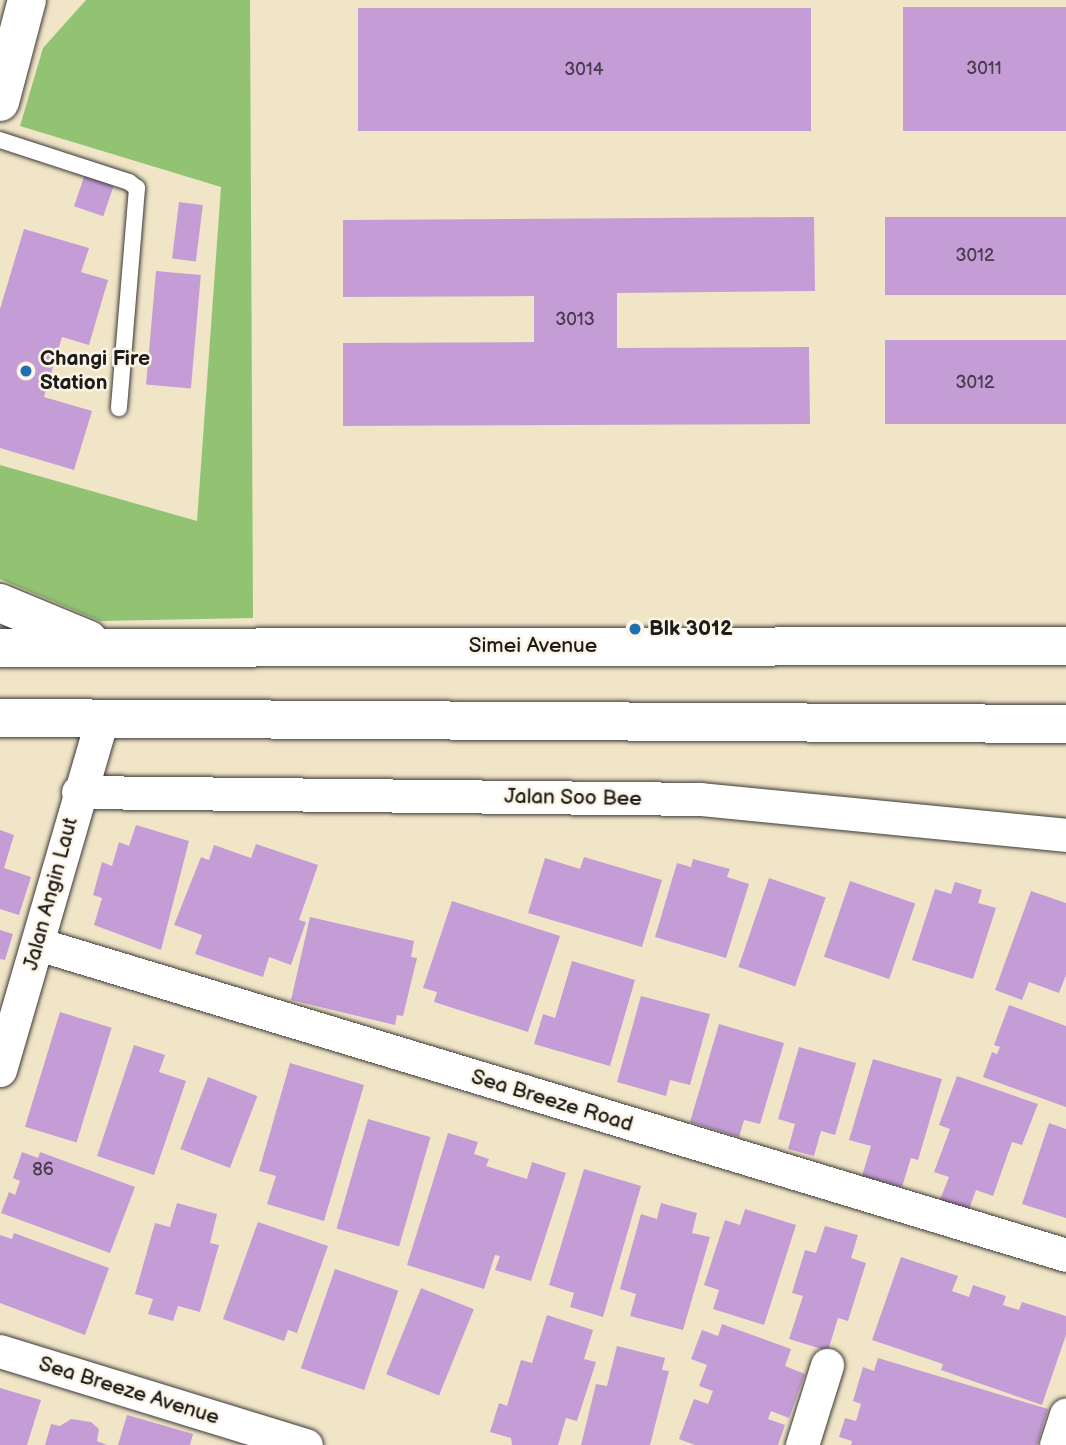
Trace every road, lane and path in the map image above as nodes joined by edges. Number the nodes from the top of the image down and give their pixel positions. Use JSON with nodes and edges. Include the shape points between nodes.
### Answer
{"nodes":[{"id":1,"x":27,"y":0,"type":"edge"},
{"id":2,"x":0,"y":102,"type":"edge"},
{"id":3,"x":0,"y":140,"type":"edge"},
{"id":4,"x":119,"y":408,"type":"dead end"},
{"id":5,"x":0,"y":603,"type":"edge"},
{"id":6,"x":101,"y":645,"type":"junction"},
{"id":7,"x":1066,"y":646,"type":"edge"},
{"id":8,"x":0,"y":648,"type":"edge"},
{"id":9,"x":0,"y":718,"type":"edge"},
{"id":10,"x":102,"y":719,"type":"junction"},
{"id":11,"x":1066,"y":724,"type":"edge"},
{"id":12,"x":78,"y":792,"type":"junction"},
{"id":13,"x":1066,"y":835,"type":"edge"},
{"id":14,"x":38,"y":944,"type":"junction"},
{"id":15,"x":0,"y":1070,"type":"edge"},
{"id":16,"x":1066,"y":1255,"type":"edge"},
{"id":17,"x":0,"y":1351,"type":"edge"},
{"id":18,"x":827,"y":1365,"type":"dead end"},
{"id":19,"x":1066,"y":1415,"type":"edge"},
{"id":20,"x":255,"y":1438,"type":"edge"},
{"id":21,"x":306,"y":1445,"type":"edge"},
{"id":22,"x":802,"y":1445,"type":"edge"},
{"id":23,"x":1056,"y":1445,"type":"edge"}],
"edges":[{"from":1,"to":2,"type":"main road"},
{"from":3,"to":4,"type":"lane","via":[[137,188]]},
{"from":5,"to":6,"type":"main road"},
{"from":6,"to":7,"type":"main road","name":"Simei Avenue"},
{"from":6,"to":8,"type":"main road","name":"Simei Avenue"},
{"from":9,"to":10,"type":"main road"},
{"from":10,"to":11,"type":"main road"},
{"from":10,"to":12,"type":"street","name":"Jalan Angin Laut"},
{"from":12,"to":13,"type":"street","name":"Jalan Soo Bee","via":[[700,799]]},
{"from":12,"to":14,"type":"street","name":"Jalan Angin Laut"},
{"from":14,"to":15,"type":"street","name":"Jalan Angin Laut"},
{"from":14,"to":16,"type":"street","name":"Sea Breeze Road"},
{"from":17,"to":20,"type":"street","name":"Sea Breeze Avenue"},
{"from":18,"to":22,"type":"street"},
{"from":19,"to":23,"type":"street"},
{"from":20,"to":21,"type":"street","name":"Sea Breeze Avenue"}]}
